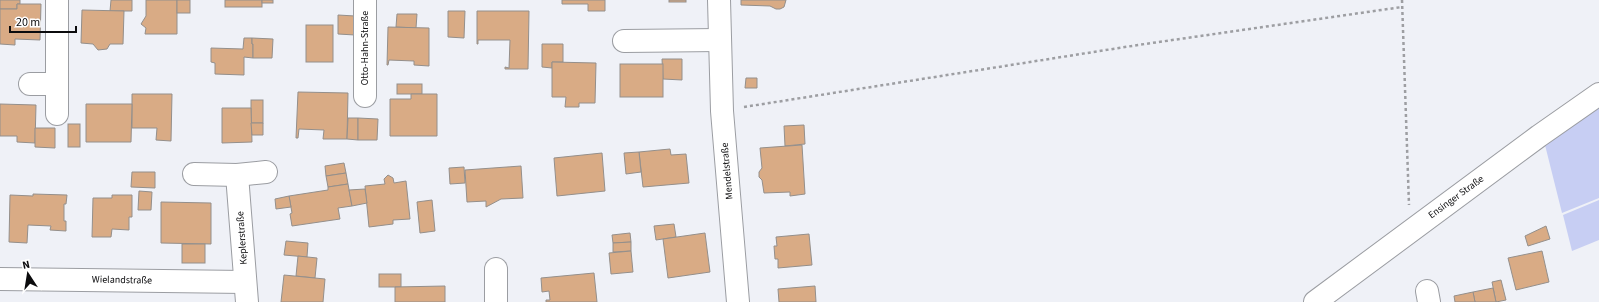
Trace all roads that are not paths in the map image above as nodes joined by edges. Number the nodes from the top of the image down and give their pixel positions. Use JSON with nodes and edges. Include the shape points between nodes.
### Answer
{"nodes":[{"id":1,"x":57,"y":0,"type":"edge"},
{"id":2,"x":365,"y":0,"type":"edge"},
{"id":3,"x":719,"y":0,"type":"edge"},
{"id":4,"x":719,"y":40,"type":"junction"},
{"id":5,"x":624,"y":41,"type":"dead end"},
{"id":6,"x":30,"y":84,"type":"dead end"},
{"id":7,"x":57,"y":84,"type":"junction"},
{"id":8,"x":1599,"y":94,"type":"edge"},
{"id":9,"x":365,"y":96,"type":"dead end"},
{"id":10,"x":57,"y":114,"type":"dead end"},
{"id":11,"x":266,"y":172,"type":"dead end"},
{"id":12,"x":194,"y":174,"type":"dead end"},
{"id":13,"x":237,"y":175,"type":"junction"},
{"id":14,"x":496,"y":269,"type":"dead end"},
{"id":15,"x":0,"y":279,"type":"edge"},
{"id":16,"x":246,"y":292,"type":"edge"},
{"id":17,"x":496,"y":302,"type":"edge"},
{"id":18,"x":738,"y":302,"type":"edge"},
{"id":19,"x":1315,"y":302,"type":"edge"}],
"edges":[{"from":1,"to":7,"type":"street"},
{"from":2,"to":9,"type":"street","name":"Otto-Hahn-Straße"},
{"from":3,"to":4,"type":"street","name":"Mendelstraße"},
{"from":4,"to":5,"type":"street"},
{"from":4,"to":18,"type":"street","name":"Mendelstraße","via":[[722,111]]},
{"from":6,"to":7,"type":"street"},
{"from":7,"to":10,"type":"street"},
{"from":8,"to":19,"type":"street","name":"Ensinger Straße"},
{"from":11,"to":13,"type":"street"},
{"from":12,"to":13,"type":"street"},
{"from":13,"to":16,"type":"street","name":"Keplerstraße"},
{"from":14,"to":17,"type":"street"},
{"from":15,"to":16,"type":"street","name":"Wielandstraße"}]}
